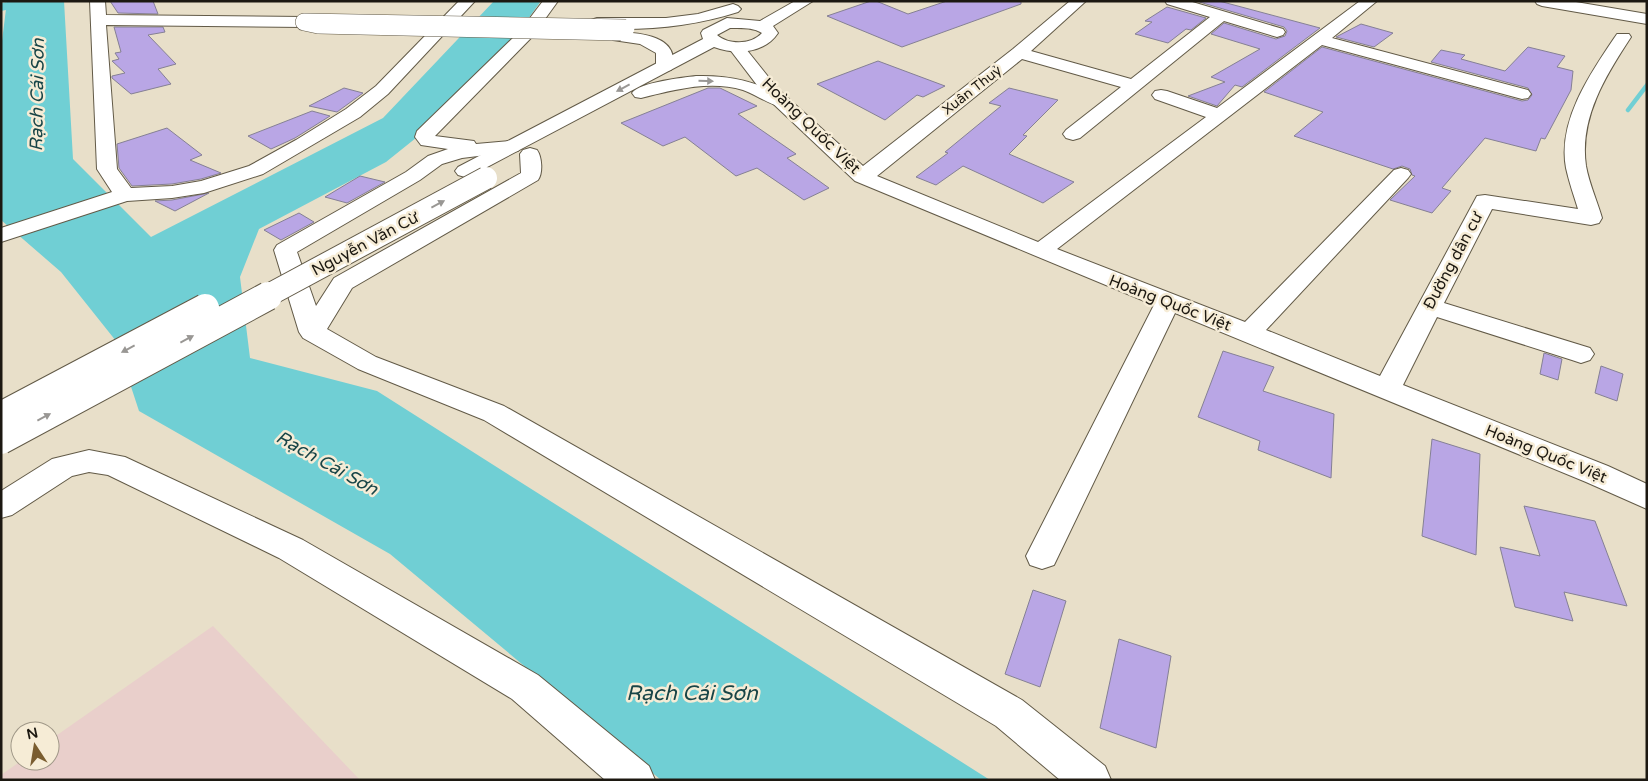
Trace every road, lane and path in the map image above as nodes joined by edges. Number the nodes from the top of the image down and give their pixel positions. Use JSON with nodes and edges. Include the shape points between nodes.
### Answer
{"nodes":[{"id":1,"x":468,"y":1,"type":"edge"},
{"id":2,"x":551,"y":1,"type":"edge"},
{"id":3,"x":785,"y":1,"type":"edge"},
{"id":4,"x":806,"y":1,"type":"edge"},
{"id":5,"x":1079,"y":1,"type":"edge"},
{"id":6,"x":1172,"y":1,"type":"edge"},
{"id":7,"x":1370,"y":1,"type":"edge"},
{"id":8,"x":1542,"y":1,"type":"edge"},
{"id":9,"x":98,"y":11,"type":"edge"},
{"id":10,"x":1221,"y":16,"type":"junction"},
{"id":11,"x":452,"y":17,"type":"junction"},
{"id":12,"x":1647,"y":19,"type":"edge"},
{"id":13,"x":275,"y":22,"type":"junction"},
{"id":14,"x":754,"y":24,"type":"junction"},
{"id":15,"x":530,"y":28,"type":"junction"},
{"id":16,"x":724,"y":29,"type":"edge"},
{"id":17,"x":438,"y":32,"type":"junction"},
{"id":18,"x":1277,"y":32,"type":"dead end"},
{"id":19,"x":1623,"y":37,"type":"dead end"},
{"id":20,"x":1319,"y":39,"type":"junction"},
{"id":21,"x":1019,"y":52,"type":"junction"},
{"id":22,"x":665,"y":66,"type":"junction"},
{"id":23,"x":1134,"y":85,"type":"junction"},
{"id":24,"x":641,"y":93,"type":"junction"},
{"id":25,"x":1522,"y":94,"type":"dead end"},
{"id":26,"x":1161,"y":95,"type":"dead end"},
{"id":27,"x":782,"y":102,"type":"junction"},
{"id":28,"x":1219,"y":115,"type":"junction"},
{"id":29,"x":1073,"y":134,"type":"dead end"},
{"id":30,"x":520,"y":151,"type":"junction"},
{"id":31,"x":1401,"y":174,"type":"dead end"},
{"id":32,"x":476,"y":175,"type":"junction"},
{"id":33,"x":862,"y":177,"type":"junction"},
{"id":34,"x":125,"y":195,"type":"junction"},
{"id":35,"x":1,"y":235,"type":"edge"},
{"id":36,"x":1040,"y":251,"type":"junction"},
{"id":37,"x":1168,"y":302,"type":"junction"},
{"id":38,"x":1429,"y":306,"type":"junction"},
{"id":39,"x":312,"y":332,"type":"junction"},
{"id":40,"x":1249,"y":333,"type":"junction"},
{"id":41,"x":1581,"y":354,"type":"dead end"},
{"id":42,"x":1386,"y":390,"type":"junction"},
{"id":43,"x":1,"y":416,"type":"edge"},
{"id":44,"x":1,"y":440,"type":"edge"},
{"id":45,"x":1647,"y":497,"type":"edge"},
{"id":46,"x":1,"y":506,"type":"edge"},
{"id":47,"x":1042,"y":556,"type":"dead end"},
{"id":48,"x":635,"y":780,"type":"edge"},
{"id":49,"x":1091,"y":780,"type":"edge"}],
"edges":[{"from":1,"to":11,"type":"street"},
{"from":2,"to":15,"type":"street"},
{"from":3,"to":14,"type":"street"},
{"from":4,"to":14,"type":"street"},
{"from":5,"to":21,"type":"street","name":"Xuân Thuỷ"},
{"from":6,"to":10,"type":"street"},
{"from":7,"to":20,"type":"street"},
{"from":8,"to":12,"type":"street"},
{"from":9,"to":13,"type":"street"},
{"from":9,"to":34,"type":"street","via":[[106,169]]},
{"from":10,"to":18,"type":"street"},
{"from":10,"to":23,"type":"street"},
{"from":11,"to":13,"type":"street","via":[[332,16]]},
{"from":11,"to":17,"type":"street"},
{"from":13,"to":16,"type":"street","bridge":true,"via":[[624,30]]},
{"from":13,"to":17,"type":"street","via":[[316,30]]},
{"from":14,"to":16,"type":"street"},
{"from":14,"to":16,"type":"street","via":[[770,33],[768,38],[756,44]]},
{"from":15,"to":16,"type":"street","via":[[670,24],[696,20]]},
{"from":15,"to":22,"type":"street","via":[[638,38],[654,43],[664,51]]},
{"from":15,"to":30,"type":"street","via":[[427,131],[425,137],[428,141],[446,144]]},
{"from":16,"to":22,"type":"street","name":"Nguyễn Văn Cừ"},
{"from":16,"to":24,"type":"street","name":"Nguyễn Văn Cừ"},
{"from":16,"to":27,"type":"street","name":"Hoàng Quốc Việt"},
{"from":17,"to":34,"type":"street","via":[[382,90],[353,113],[256,170],[204,187]]},
{"from":19,"to":38,"type":"street","name":"Đường dân cư","via":[[1587,96],[1575,142],[1576,167],[1591,218],[1485,201]]},
{"from":20,"to":25,"type":"street"},
{"from":20,"to":28,"type":"street"},
{"from":21,"to":23,"type":"street"},
{"from":21,"to":33,"type":"street","name":"Xuân Thuỷ"},
{"from":22,"to":30,"type":"street","name":"Nguyễn Văn Cừ","one_way":true},
{"from":23,"to":29,"type":"street"},
{"from":24,"to":27,"type":"street","one_way":true,"via":[[694,81],[725,82],[752,88]]},
{"from":24,"to":30,"type":"street","name":"Nguyễn Văn Cừ"},
{"from":26,"to":28,"type":"street"},
{"from":27,"to":33,"type":"street","name":"Hoàng Quốc Việt"},
{"from":28,"to":36,"type":"street"},
{"from":30,"to":32,"type":"street","name":"Nguyễn Văn Cừ"},
{"from":30,"to":39,"type":"street","via":[[531,176],[343,283]]},
{"from":30,"to":39,"type":"street","via":[[459,152],[435,160],[285,250]]},
{"from":31,"to":40,"type":"street"},
{"from":32,"to":43,"type":"street","name":"Nguyễn Văn Cừ","one_way":true,"bridge":true},
{"from":44,"to":32,"type":"street","name":"Nguyễn Văn Cừ","one_way":true,"bridge":true},
{"from":33,"to":36,"type":"street","name":"Hoàng Quốc Việt"},
{"from":34,"to":35,"type":"street"},
{"from":36,"to":37,"type":"street","name":"Hoàng Quốc Việt"},
{"from":37,"to":40,"type":"street","name":"Hoàng Quốc Việt"},
{"from":37,"to":47,"type":"street"},
{"from":38,"to":41,"type":"street"},
{"from":38,"to":42,"type":"street","name":"Đường dân cư"},
{"from":39,"to":49,"type":"street","via":[[367,363],[494,413],[1009,713]]},
{"from":40,"to":42,"type":"street","name":"Hoàng Quốc Việt"},
{"from":42,"to":45,"type":"street","name":"Hoàng Quốc Việt"},
{"from":46,"to":48,"type":"street","via":[[63,466],[89,461],[114,465],[292,549],[525,687]]}]}
